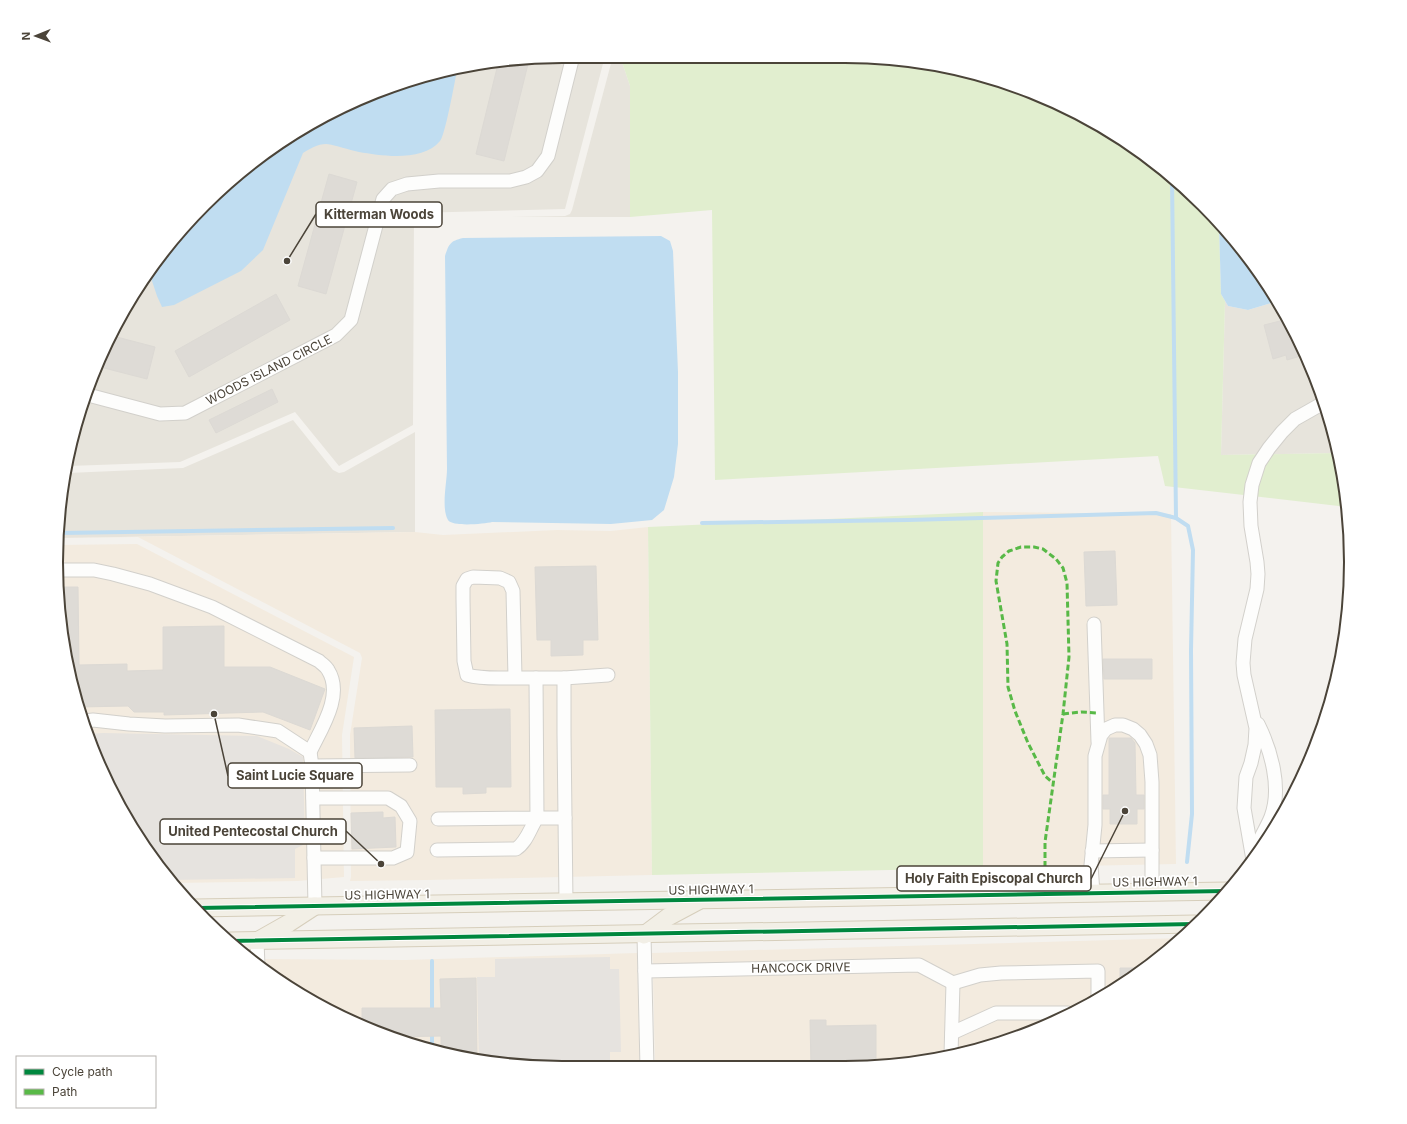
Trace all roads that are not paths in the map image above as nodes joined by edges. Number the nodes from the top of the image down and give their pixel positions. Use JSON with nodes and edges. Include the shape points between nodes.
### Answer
{"nodes":[{"id":1,"x":571,"y":63,"type":"edge"},
{"id":2,"x":91,"y":396,"type":"edge"},
{"id":3,"x":1319,"y":405,"type":"edge"},
{"id":4,"x":63,"y":570,"type":"edge"},
{"id":5,"x":1094,"y":624,"type":"dead end"},
{"id":6,"x":608,"y":675,"type":"dead end"},
{"id":7,"x":515,"y":678,"type":"junction"},
{"id":8,"x":536,"y":678,"type":"junction"},
{"id":9,"x":564,"y":678,"type":"junction"},
{"id":10,"x":1254,"y":717,"type":"junction"},
{"id":11,"x":89,"y":721,"type":"edge"},
{"id":12,"x":1098,"y":744,"type":"junction"},
{"id":13,"x":310,"y":752,"type":"junction"},
{"id":14,"x":410,"y":765,"type":"dead end"},
{"id":15,"x":312,"y":766,"type":"junction"},
{"id":16,"x":313,"y":798,"type":"junction"},
{"id":17,"x":537,"y":818,"type":"junction"},
{"id":18,"x":565,"y":818,"type":"junction"},
{"id":19,"x":438,"y":819,"type":"dead end"},
{"id":20,"x":1264,"y":833,"type":"edge"},
{"id":21,"x":437,"y":850,"type":"dead end"},
{"id":22,"x":1152,"y":850,"type":"junction"},
{"id":23,"x":1092,"y":851,"type":"junction"},
{"id":24,"x":1251,"y":851,"type":"edge"},
{"id":25,"x":314,"y":858,"type":"junction"},
{"id":26,"x":1220,"y":891,"type":"edge"},
{"id":27,"x":1152,"y":892,"type":"junction"},
{"id":28,"x":1093,"y":893,"type":"junction"},
{"id":29,"x":700,"y":900,"type":"junction"},
{"id":30,"x":566,"y":902,"type":"junction"},
{"id":31,"x":315,"y":906,"type":"junction"},
{"id":32,"x":202,"y":908,"type":"edge"},
{"id":33,"x":1188,"y":924,"type":"edge"},
{"id":34,"x":644,"y":935,"type":"junction"},
{"id":35,"x":238,"y":941,"type":"edge"},
{"id":36,"x":257,"y":941,"type":"junction"},
{"id":37,"x":258,"y":958,"type":"edge"},
{"id":38,"x":645,"y":971,"type":"junction"},
{"id":39,"x":953,"y":983,"type":"junction"},
{"id":40,"x":1098,"y":992,"type":"edge"},
{"id":41,"x":1059,"y":1013,"type":"edge"},
{"id":42,"x":952,"y":1033,"type":"junction"},
{"id":43,"x":951,"y":1049,"type":"edge"},
{"id":44,"x":647,"y":1061,"type":"edge"}],
"edges":[{"from":1,"to":2,"type":"street","name":"WOODS ISLAND CIRCLE","via":[[548,156],[537,171],[510,181],[407,184],[392,189],[382,200],[351,320],[336,335],[185,414],[160,414]]},
{"from":3,"to":10,"type":"street","via":[[1295,419],[1282,432],[1268,448],[1253,479],[1250,502],[1251,526],[1258,574],[1244,639],[1243,663]]},
{"from":4,"to":13,"type":"street","via":[[94,570],[150,584],[212,607],[319,661],[328,669],[335,690],[326,718]]},
{"from":5,"to":12,"type":"street"},
{"from":6,"to":9,"type":"street"},
{"from":7,"to":7,"type":"street","via":[[478,678],[467,675],[464,661],[463,599],[463,586],[467,579],[500,578],[510,582],[513,591]]},
{"from":7,"to":8,"type":"street"},
{"from":8,"to":9,"type":"street"},
{"from":8,"to":17,"type":"street"},
{"from":9,"to":18,"type":"street"},
{"from":10,"to":20,"type":"street","via":[[1263,734],[1274,770],[1276,787],[1275,804]]},
{"from":10,"to":24,"type":"street","via":[[1255,745],[1246,777],[1244,808]]},
{"from":11,"to":13,"type":"street","via":[[165,726],[238,725],[278,731]]},
{"from":12,"to":22,"type":"street","via":[[1106,729],[1115,725],[1133,729],[1146,744],[1150,755],[1152,782]]},
{"from":12,"to":23,"type":"street","via":[[1095,756],[1095,825]]},
{"from":13,"to":15,"type":"street"},
{"from":14,"to":15,"type":"street"},
{"from":15,"to":16,"type":"street"},
{"from":16,"to":25,"type":"street"},
{"from":16,"to":25,"type":"street","via":[[388,798],[401,806],[410,821],[407,852],[393,858]]},
{"from":17,"to":18,"type":"street"},
{"from":17,"to":19,"type":"street"},
{"from":17,"to":21,"type":"street","via":[[523,844],[516,849]]},
{"from":18,"to":30,"type":"street"},
{"from":22,"to":23,"type":"street"},
{"from":22,"to":27,"type":"street"},
{"from":23,"to":28,"type":"street"},
{"from":25,"to":31,"type":"street"},
{"from":26,"to":27,"type":"main road","name":"US HIGHWAY 1"},
{"from":27,"to":28,"type":"main road","name":"US HIGHWAY 1"},
{"from":28,"to":29,"type":"main road","name":"US HIGHWAY 1"},
{"from":29,"to":30,"type":"main road","name":"US HIGHWAY 1"},
{"from":29,"to":34,"type":"main road","via":[[668,917]]},
{"from":30,"to":31,"type":"main road","name":"US HIGHWAY 1"},
{"from":31,"to":32,"type":"main road","name":"US HIGHWAY 1"},
{"from":31,"to":36,"type":"main road"},
{"from":33,"to":34,"type":"main road"},
{"from":34,"to":36,"type":"main road"},
{"from":34,"to":38,"type":"street"},
{"from":35,"to":36,"type":"main road"},
{"from":36,"to":37,"type":"street"},
{"from":38,"to":39,"type":"street","name":"HANCOCK DRIVE","via":[[919,965]]},
{"from":38,"to":44,"type":"street"},
{"from":39,"to":40,"type":"street","via":[[980,975],[1001,973],[1098,971]]},
{"from":39,"to":42,"type":"street"},
{"from":41,"to":42,"type":"street","via":[[996,1013]]},
{"from":42,"to":43,"type":"street"}]}
